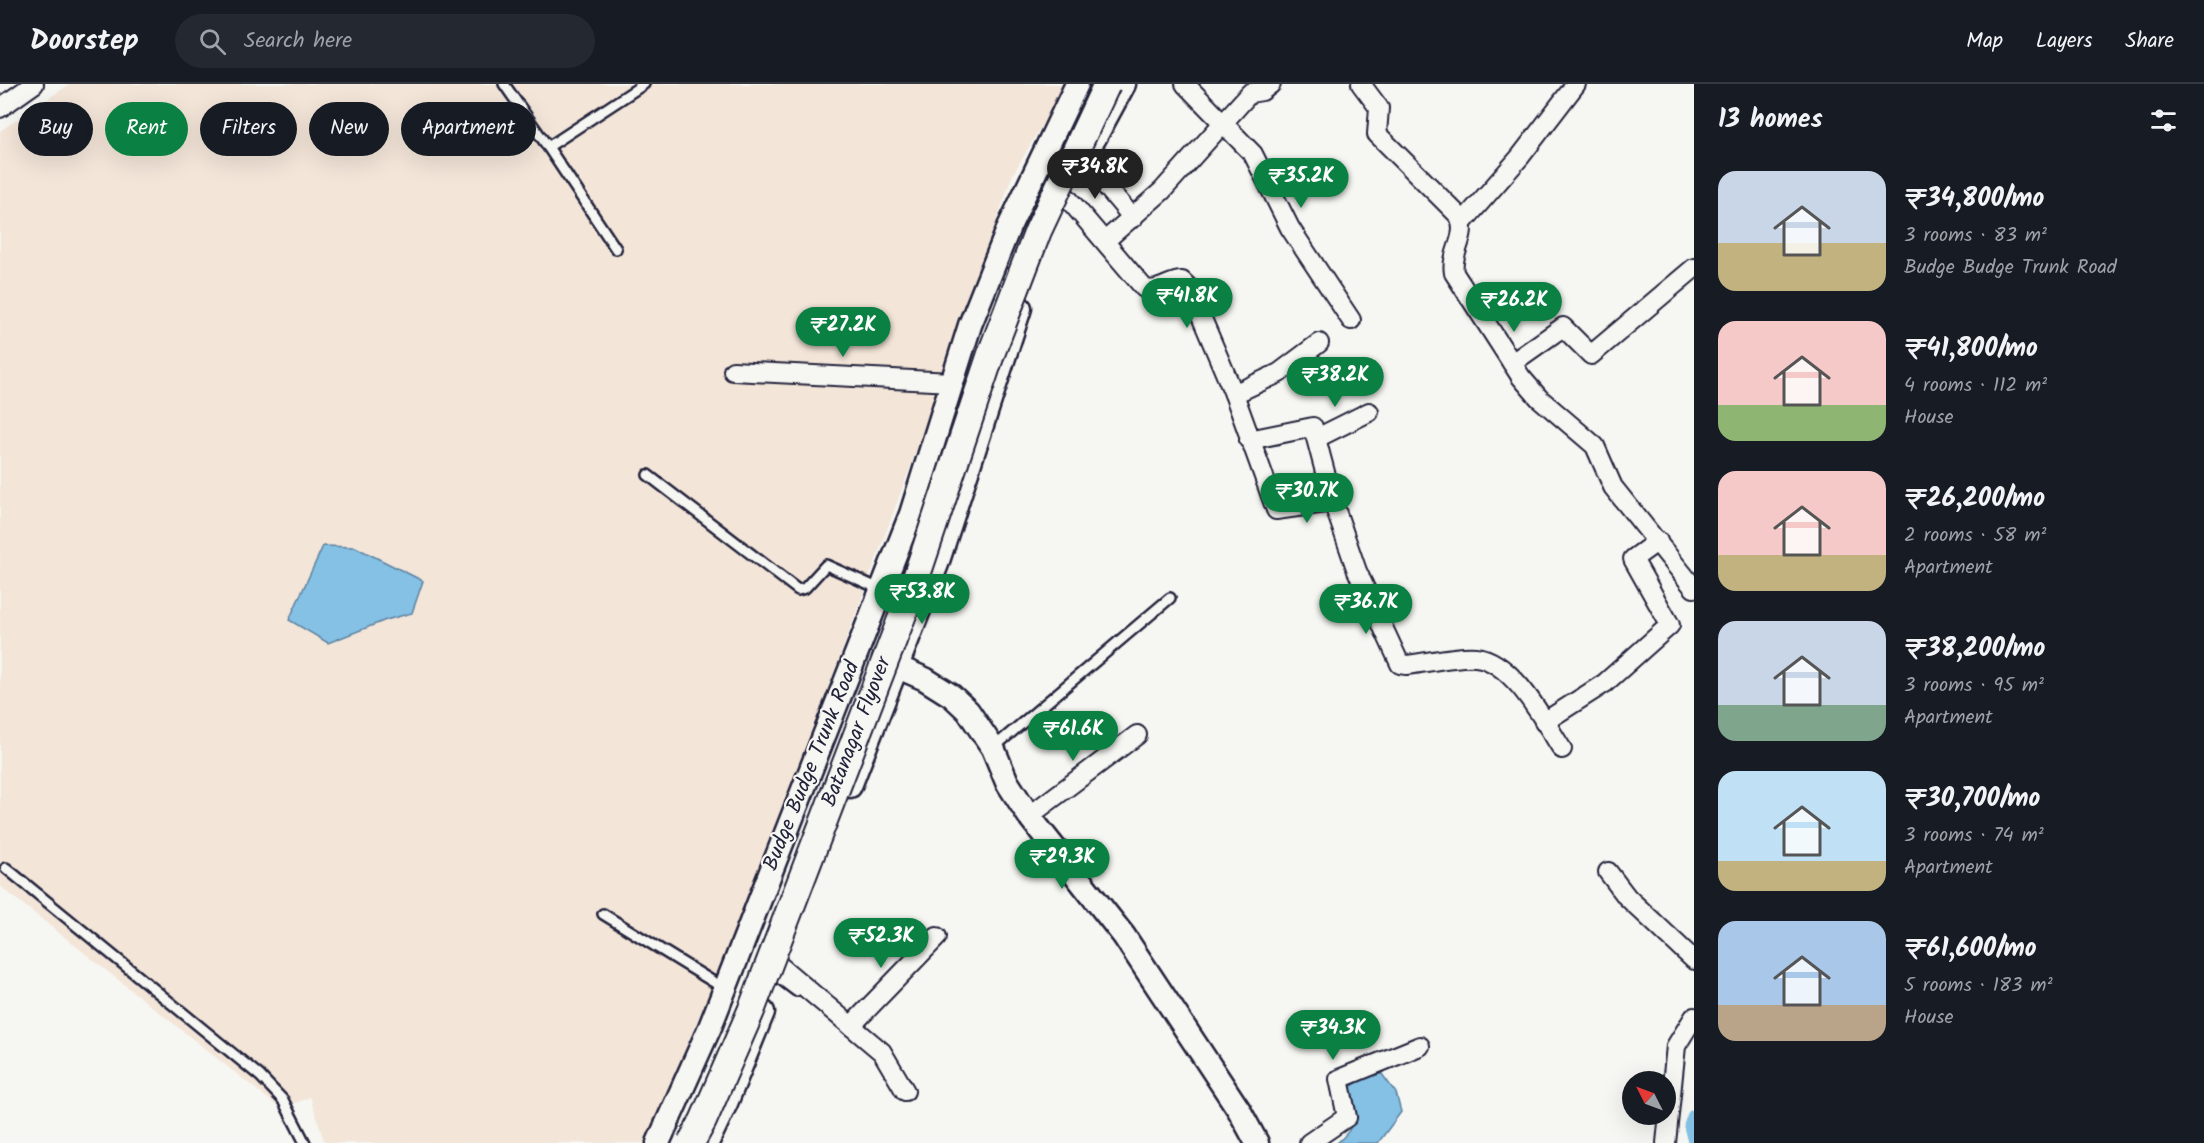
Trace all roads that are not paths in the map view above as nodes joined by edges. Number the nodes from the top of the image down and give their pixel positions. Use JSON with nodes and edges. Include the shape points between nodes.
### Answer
{"nodes":[{"id":1,"x":34,"y":84,"type":"edge"},
{"id":2,"x":504,"y":84,"type":"edge"},
{"id":3,"x":644,"y":84,"type":"edge"},
{"id":4,"x":1077,"y":84,"type":"edge"},
{"id":5,"x":1107,"y":84,"type":"edge"},
{"id":6,"x":1124,"y":84,"type":"edge"},
{"id":7,"x":1185,"y":84,"type":"edge"},
{"id":8,"x":1271,"y":84,"type":"edge"},
{"id":9,"x":1361,"y":84,"type":"edge"},
{"id":10,"x":1576,"y":84,"type":"edge"},
{"id":11,"x":0,"y":108,"type":"edge"},
{"id":12,"x":1223,"y":122,"type":"junction"},
{"id":13,"x":548,"y":147,"type":"junction"},
{"id":14,"x":1083,"y":159,"type":"junction"},
{"id":15,"x":1065,"y":195,"type":"junction"},
{"id":16,"x":1133,"y":218,"type":"junction"},
{"id":17,"x":1462,"y":223,"type":"junction"},
{"id":18,"x":1106,"y":240,"type":"junction"},
{"id":19,"x":616,"y":249,"type":"dead end"},
{"id":20,"x":1692,"y":260,"type":"edge"},
{"id":21,"x":1351,"y":320,"type":"dead end"},
{"id":22,"x":1318,"y":343,"type":"dead end"},
{"id":23,"x":1512,"y":363,"type":"junction"},
{"id":24,"x":733,"y":370,"type":"dead end"},
{"id":25,"x":952,"y":382,"type":"junction"},
{"id":26,"x":1234,"y":394,"type":"junction"},
{"id":27,"x":1369,"y":412,"type":"dead end"},
{"id":28,"x":1317,"y":438,"type":"junction"},
{"id":29,"x":1249,"y":440,"type":"junction"},
{"id":30,"x":648,"y":475,"type":"dead end"},
{"id":31,"x":1333,"y":502,"type":"junction"},
{"id":32,"x":1658,"y":542,"type":"junction"},
{"id":33,"x":1694,"y":588,"type":"edge"},
{"id":34,"x":881,"y":590,"type":"junction"},
{"id":35,"x":1170,"y":598,"type":"dead end"},
{"id":36,"x":858,"y":651,"type":"junction"},
{"id":37,"x":898,"y":667,"type":"junction"},
{"id":38,"x":1544,"y":722,"type":"junction"},
{"id":39,"x":1137,"y":735,"type":"dead end"},
{"id":40,"x":993,"y":748,"type":"junction"},
{"id":41,"x":1562,"y":749,"type":"dead end"},
{"id":42,"x":1029,"y":816,"type":"junction"},
{"id":43,"x":6,"y":868,"type":"dead end"},
{"id":44,"x":1608,"y":872,"type":"dead end"},
{"id":45,"x":603,"y":914,"type":"dead end"},
{"id":46,"x":937,"y":937,"type":"dead end"},
{"id":47,"x":1694,"y":960,"type":"edge"},
{"id":48,"x":778,"y":972,"type":"junction"},
{"id":49,"x":725,"y":989,"type":"junction"},
{"id":50,"x":1694,"y":1017,"type":"edge"},
{"id":51,"x":851,"y":1026,"type":"junction"},
{"id":52,"x":1420,"y":1046,"type":"dead end"},
{"id":53,"x":868,"y":1051,"type":"dead end"},
{"id":54,"x":905,"y":1091,"type":"dead end"},
{"id":55,"x":305,"y":1143,"type":"edge"},
{"id":56,"x":658,"y":1143,"type":"edge"},
{"id":57,"x":691,"y":1143,"type":"edge"},
{"id":58,"x":707,"y":1143,"type":"edge"},
{"id":59,"x":1257,"y":1143,"type":"edge"},
{"id":60,"x":1309,"y":1143,"type":"edge"},
{"id":61,"x":1666,"y":1143,"type":"edge"}],
"edges":[{"from":1,"to":11,"type":"street"},
{"from":2,"to":13,"type":"lane"},
{"from":3,"to":13,"type":"lane"},
{"from":4,"to":25,"type":"street","name":"Budge Budge Trunk Road","via":[[1009,227]]},
{"from":5,"to":57,"type":"main road","name":"Batanagar Flyover","bridge":true,"via":[[1038,231],[991,354],[910,597],[751,1011]]},
{"from":6,"to":14,"type":"street","name":"Budge Budge Trunk Road"},
{"from":7,"to":12,"type":"street"},
{"from":8,"to":12,"type":"street","via":[[1250,93]]},
{"from":9,"to":17,"type":"street","via":[[1379,108],[1377,134],[1440,194]]},
{"from":10,"to":17,"type":"street"},
{"from":12,"to":16,"type":"street"},
{"from":12,"to":21,"type":"street","via":[[1253,154],[1290,228]]},
{"from":13,"to":19,"type":"lane"},
{"from":14,"to":15,"type":"street","name":"Budge Budge Trunk Road"},
{"from":14,"to":16,"type":"street"},
{"from":15,"to":18,"type":"street"},
{"from":15,"to":37,"type":"street","name":"Budge Budge Trunk Road","via":[[1023,298],[944,543]]},
{"from":16,"to":18,"type":"street"},
{"from":17,"to":23,"type":"street","via":[[1463,232],[1452,265],[1454,273]]},
{"from":18,"to":26,"type":"street","via":[[1144,288],[1156,290],[1178,281],[1186,283]]},
{"from":20,"to":23,"type":"street","via":[[1591,355],[1563,327]]},
{"from":22,"to":26,"type":"street","via":[[1279,373]]},
{"from":23,"to":32,"type":"street","via":[[1539,398],[1595,446],[1612,488]]},
{"from":24,"to":25,"type":"street"},
{"from":25,"to":34,"type":"street","name":"Budge Budge Trunk Road","via":[[911,514]]},
{"from":26,"to":29,"type":"street"},
{"from":27,"to":28,"type":"street"},
{"from":28,"to":29,"type":"street","via":[[1313,427]]},
{"from":28,"to":31,"type":"street"},
{"from":29,"to":31,"type":"street","via":[[1276,510]]},
{"from":30,"to":34,"type":"lane","via":[[798,590],[806,588],[826,565]]},
{"from":31,"to":38,"type":"street","via":[[1362,584],[1400,664],[1475,657],[1489,661],[1527,694]]},
{"from":32,"to":33,"type":"street"},
{"from":32,"to":38,"type":"street","via":[[1633,559],[1670,625],[1605,682]]},
{"from":34,"to":36,"type":"street","name":"Budge Budge Trunk Road"},
{"from":35,"to":40,"type":"lane"},
{"from":36,"to":37,"type":"street"},
{"from":36,"to":49,"type":"street","name":"Budge Budge Trunk Road"},
{"from":37,"to":40,"type":"street","via":[[952,696],[968,711]]},
{"from":37,"to":48,"type":"street","name":"Budge Budge Trunk Road"},
{"from":38,"to":41,"type":"street"},
{"from":39,"to":42,"type":"street"},
{"from":40,"to":42,"type":"street","via":[[1007,782]]},
{"from":42,"to":59,"type":"street","via":[[1124,936]]},
{"from":43,"to":55,"type":"lane","via":[[260,1076],[283,1100]]},
{"from":44,"to":47,"type":"street","via":[[1626,897]]},
{"from":45,"to":49,"type":"lane"},
{"from":46,"to":51,"type":"street"},
{"from":48,"to":51,"type":"street"},
{"from":48,"to":53,"type":"lane"},
{"from":48,"to":58,"type":"street","name":"Budge Budge Trunk Road","via":[[739,1074]]},
{"from":49,"to":56,"type":"street","name":"Budge Budge Trunk Road"},
{"from":50,"to":61,"type":"street","via":[[1676,1046]]},
{"from":51,"to":54,"type":"street","via":[[882,1052]]},
{"from":52,"to":60,"type":"street","via":[[1339,1079],[1347,1117]]}]}
